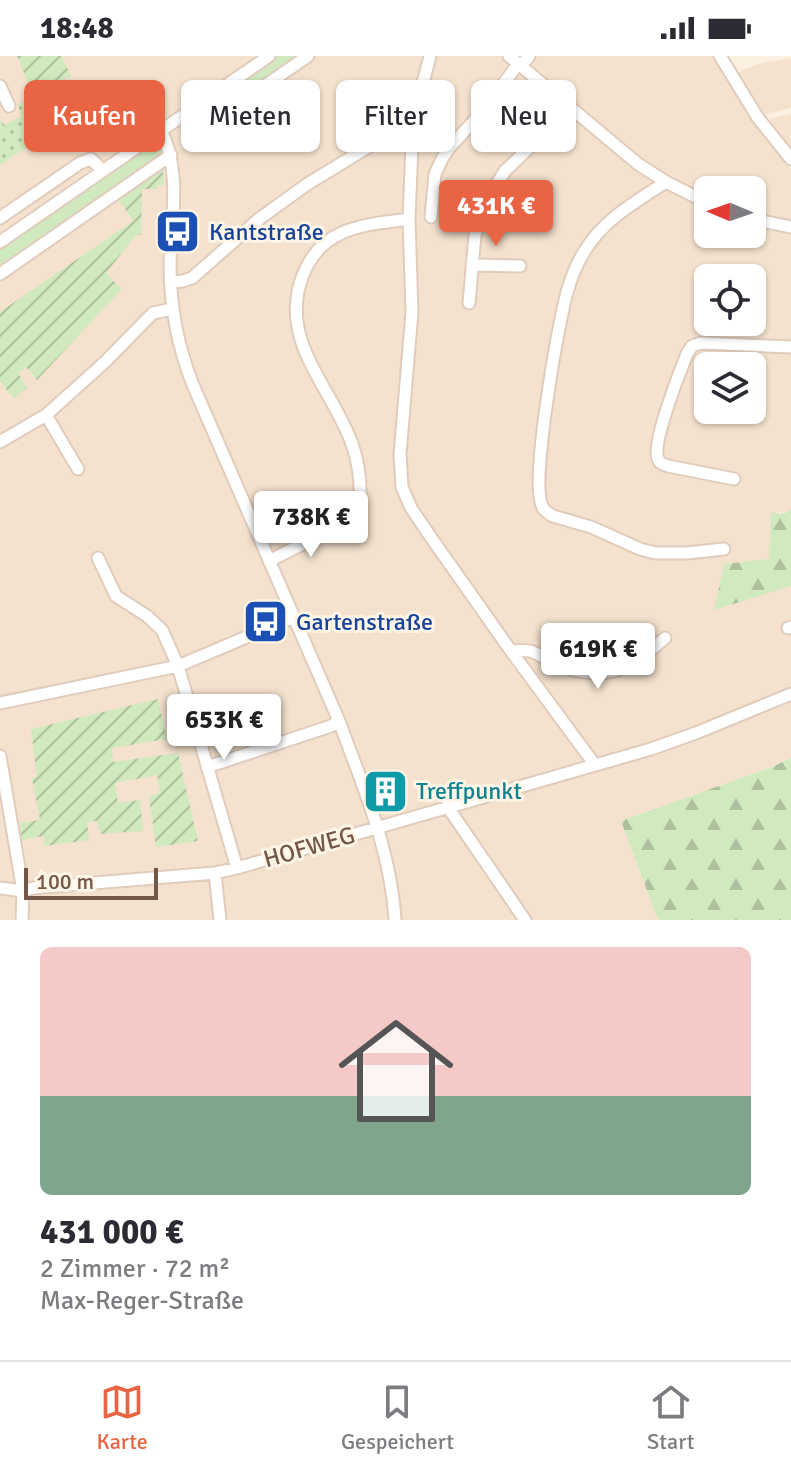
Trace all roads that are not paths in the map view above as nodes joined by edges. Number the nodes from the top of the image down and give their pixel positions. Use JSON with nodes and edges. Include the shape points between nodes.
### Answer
{"nodes":[{"id":1,"x":269,"y":56,"type":"edge"},
{"id":2,"x":308,"y":56,"type":"edge"},
{"id":3,"x":430,"y":56,"type":"edge"},
{"id":4,"x":720,"y":56,"type":"edge"},
{"id":5,"x":519,"y":61,"type":"edge"},
{"id":6,"x":273,"y":80,"type":"edge"},
{"id":7,"x":424,"y":80,"type":"edge"},
{"id":8,"x":539,"y":80,"type":"edge"},
{"id":9,"x":0,"y":86,"type":"edge"},
{"id":10,"x":9,"y":106,"type":"dead end"},
{"id":11,"x":576,"y":113,"type":"edge"},
{"id":12,"x":165,"y":127,"type":"edge"},
{"id":13,"x":165,"y":140,"type":"edge"},
{"id":14,"x":130,"y":152,"type":"edge"},
{"id":15,"x":360,"y":152,"type":"edge"},
{"id":16,"x":412,"y":152,"type":"edge"},
{"id":17,"x":525,"y":152,"type":"edge"},
{"id":18,"x":171,"y":155,"type":"junction"},
{"id":19,"x":791,"y":159,"type":"edge"},
{"id":20,"x":103,"y":171,"type":"junction"},
{"id":21,"x":666,"y":182,"type":"junction"},
{"id":22,"x":694,"y":196,"type":"edge"},
{"id":23,"x":431,"y":217,"type":"dead end"},
{"id":24,"x":0,"y":218,"type":"edge"},
{"id":25,"x":409,"y":219,"type":"junction"},
{"id":26,"x":766,"y":222,"type":"edge"},
{"id":27,"x":791,"y":227,"type":"edge"},
{"id":28,"x":0,"y":242,"type":"edge"},
{"id":29,"x":472,"y":265,"type":"junction"},
{"id":30,"x":520,"y":266,"type":"dead end"},
{"id":31,"x":0,"y":274,"type":"edge"},
{"id":32,"x":171,"y":282,"type":"junction"},
{"id":33,"x":469,"y":303,"type":"dead end"},
{"id":34,"x":172,"y":309,"type":"junction"},
{"id":35,"x":791,"y":347,"type":"edge"},
{"id":36,"x":46,"y":415,"type":"junction"},
{"id":37,"x":0,"y":442,"type":"edge"},
{"id":38,"x":78,"y":469,"type":"dead end"},
{"id":39,"x":734,"y":479,"type":"dead end"},
{"id":40,"x":360,"y":504,"type":"dead end"},
{"id":41,"x":336,"y":527,"type":"dead end"},
{"id":42,"x":724,"y":549,"type":"dead end"},
{"id":43,"x":98,"y":558,"type":"dead end"},
{"id":44,"x":269,"y":561,"type":"junction"},
{"id":45,"x":294,"y":617,"type":"junction"},
{"id":46,"x":665,"y":638,"type":"dead end"},
{"id":47,"x":511,"y":651,"type":"junction"},
{"id":48,"x":178,"y":666,"type":"junction"},
{"id":49,"x":791,"y":694,"type":"edge"},
{"id":50,"x":0,"y":703,"type":"edge"},
{"id":51,"x":339,"y":721,"type":"junction"},
{"id":52,"x":0,"y":756,"type":"edge"},
{"id":53,"x":595,"y":765,"type":"junction"},
{"id":54,"x":207,"y":767,"type":"junction"},
{"id":55,"x":447,"y":806,"type":"junction"},
{"id":56,"x":377,"y":827,"type":"junction"},
{"id":57,"x":237,"y":868,"type":"junction"},
{"id":58,"x":215,"y":873,"type":"junction"},
{"id":59,"x":0,"y":888,"type":"edge"},
{"id":60,"x":23,"y":891,"type":"junction"},
{"id":61,"x":22,"y":920,"type":"edge"},
{"id":62,"x":220,"y":920,"type":"edge"},
{"id":63,"x":395,"y":920,"type":"edge"},
{"id":64,"x":525,"y":920,"type":"edge"}],
"edges":[{"from":1,"to":12,"type":"street"},
{"from":2,"to":6,"type":"street"},
{"from":3,"to":7,"type":"street"},
{"from":4,"to":19,"type":"street"},
{"from":5,"to":8,"type":"street"},
{"from":5,"to":23,"type":"street","via":[[442,159],[435,174]]},
{"from":9,"to":10,"type":"street"},
{"from":11,"to":21,"type":"street"},
{"from":13,"to":18,"type":"street"},
{"from":14,"to":20,"type":"street"},
{"from":15,"to":32,"type":"street","via":[[259,219],[192,278]]},
{"from":16,"to":25,"type":"street"},
{"from":17,"to":29,"type":"street","via":[[494,186],[478,221]]},
{"from":18,"to":31,"type":"street"},
{"from":18,"to":32,"type":"street"},
{"from":20,"to":24,"type":"street","via":[[91,159],[80,163]]},
{"from":20,"to":28,"type":"street"},
{"from":21,"to":22,"type":"street"},
{"from":21,"to":42,"type":"street","via":[[600,230],[572,276],[542,439],[541,500],[553,516],[640,549],[668,554]]},
{"from":25,"to":40,"type":"street","via":[[361,226],[331,238],[308,262],[296,295],[299,339],[356,457]]},
{"from":25,"to":47,"type":"street","via":[[412,312],[402,487],[411,508]]},
{"from":26,"to":27,"type":"street"},
{"from":29,"to":30,"type":"street"},
{"from":29,"to":33,"type":"street"},
{"from":32,"to":34,"type":"street"},
{"from":34,"to":36,"type":"street","via":[[153,313]]},
{"from":34,"to":44,"type":"street","via":[[193,385]]},
{"from":35,"to":39,"type":"street","via":[[696,343],[690,348],[656,456],[668,466]]},
{"from":36,"to":37,"type":"street"},
{"from":36,"to":38,"type":"street"},
{"from":41,"to":44,"type":"street"},
{"from":43,"to":48,"type":"street","via":[[116,596],[162,630]]},
{"from":44,"to":45,"type":"street"},
{"from":45,"to":48,"type":"street"},
{"from":45,"to":51,"type":"street"},
{"from":46,"to":47,"type":"street","via":[[636,662],[591,674],[528,649]]},
{"from":47,"to":53,"type":"street"},
{"from":48,"to":50,"type":"street"},
{"from":48,"to":54,"type":"street"},
{"from":49,"to":53,"type":"street","name":"HOFWEG","via":[[696,733]]},
{"from":51,"to":54,"type":"street"},
{"from":51,"to":56,"type":"street"},
{"from":52,"to":60,"type":"street"},
{"from":53,"to":55,"type":"street","name":"HOFWEG"},
{"from":54,"to":57,"type":"street"},
{"from":55,"to":56,"type":"street","name":"HOFWEG"},
{"from":55,"to":64,"type":"street"},
{"from":56,"to":57,"type":"street","name":"HOFWEG"},
{"from":56,"to":63,"type":"street"},
{"from":57,"to":58,"type":"street","name":"HOFWEG"},
{"from":58,"to":60,"type":"street","name":"HOFWEG"},
{"from":58,"to":62,"type":"street"},
{"from":59,"to":60,"type":"street","name":"HOFWEG"},
{"from":60,"to":61,"type":"street"}]}
